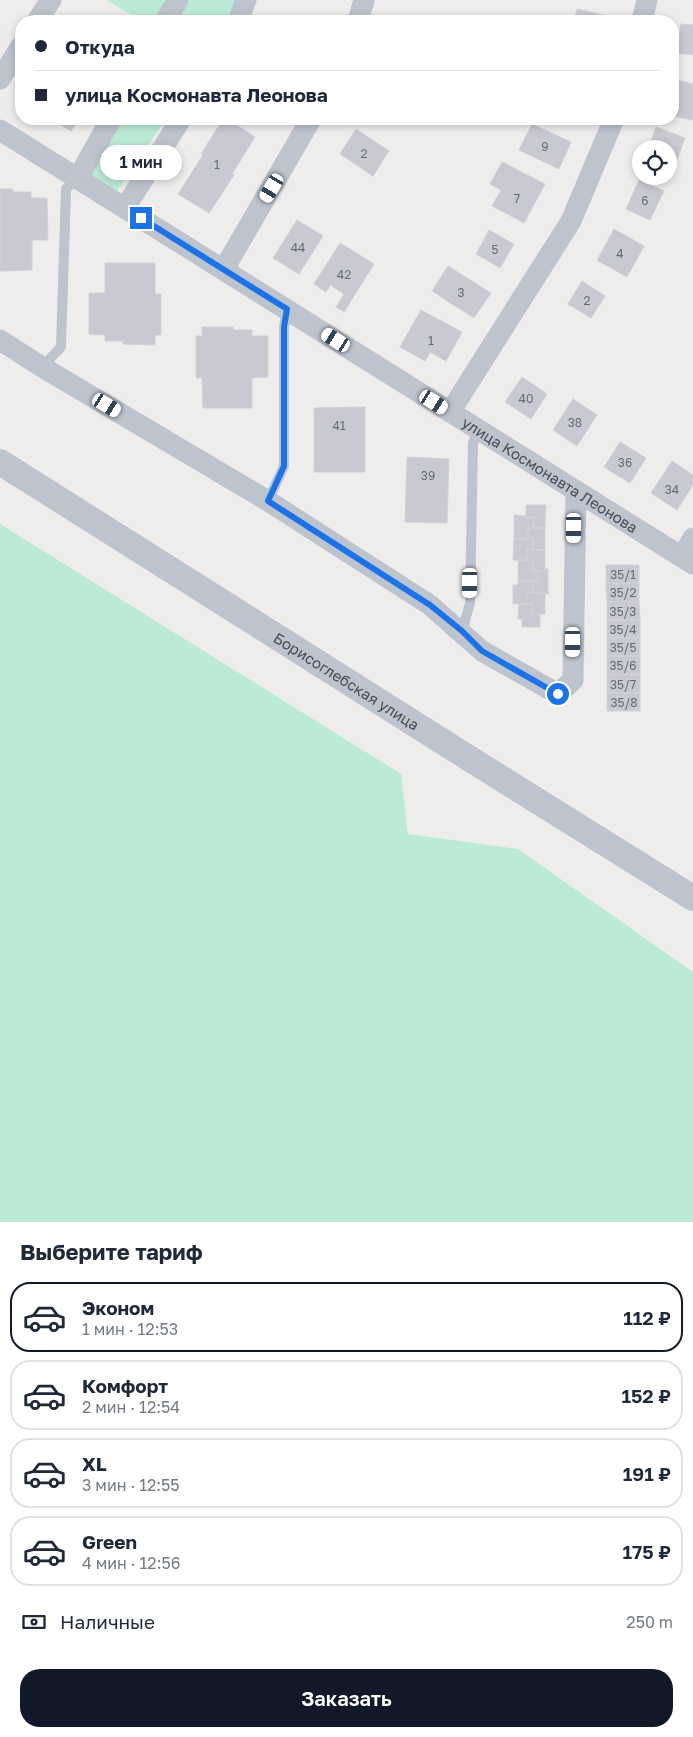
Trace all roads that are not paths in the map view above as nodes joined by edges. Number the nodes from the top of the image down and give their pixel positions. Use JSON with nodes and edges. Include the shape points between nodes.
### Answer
{"nodes":[{"id":1,"x":51,"y":0,"type":"edge"},
{"id":2,"x":178,"y":0,"type":"edge"},
{"id":3,"x":246,"y":0,"type":"edge"},
{"id":4,"x":364,"y":0,"type":"edge"},
{"id":5,"x":647,"y":0,"type":"edge"},
{"id":6,"x":41,"y":15,"type":"edge"},
{"id":7,"x":169,"y":15,"type":"edge"},
{"id":8,"x":240,"y":15,"type":"edge"},
{"id":9,"x":360,"y":15,"type":"edge"},
{"id":10,"x":643,"y":15,"type":"edge"},
{"id":11,"x":15,"y":55,"type":"edge"},
{"id":12,"x":0,"y":79,"type":"edge"},
{"id":13,"x":108,"y":125,"type":"edge"},
{"id":14,"x":177,"y":125,"type":"edge"},
{"id":15,"x":308,"y":125,"type":"edge"},
{"id":16,"x":611,"y":125,"type":"edge"},
{"id":17,"x":0,"y":130,"type":"edge"},
{"id":18,"x":78,"y":178,"type":"junction"},
{"id":19,"x":125,"y":208,"type":"junction"},
{"id":20,"x":224,"y":269,"type":"junction"},
{"id":21,"x":287,"y":309,"type":"junction"},
{"id":22,"x":0,"y":340,"type":"edge"},
{"id":23,"x":42,"y":367,"type":"junction"},
{"id":24,"x":450,"y":412,"type":"junction"},
{"id":25,"x":479,"y":429,"type":"junction"},
{"id":26,"x":0,"y":462,"type":"edge"},
{"id":27,"x":576,"y":491,"type":"junction"},
{"id":28,"x":268,"y":501,"type":"junction"},
{"id":29,"x":693,"y":538,"type":"edge"},
{"id":30,"x":688,"y":560,"type":"edge"},
{"id":31,"x":462,"y":631,"type":"junction"},
{"id":32,"x":693,"y":898,"type":"edge"}],
"edges":[{"from":1,"to":6,"type":"street"},
{"from":2,"to":7,"type":"street"},
{"from":3,"to":8,"type":"street"},
{"from":4,"to":9,"type":"street"},
{"from":5,"to":10,"type":"street"},
{"from":11,"to":12,"type":"street"},
{"from":13,"to":18,"type":"street"},
{"from":14,"to":19,"type":"street"},
{"from":15,"to":20,"type":"street"},
{"from":16,"to":24,"type":"street","via":[[571,221]]},
{"from":17,"to":18,"type":"street","name":"улица Космонавта Леонова"},
{"from":18,"to":19,"type":"street","name":"улица Космонавта Леонова"},
{"from":18,"to":23,"type":"lane","via":[[66,189],[61,347]]},
{"from":19,"to":20,"type":"street","name":"улица Космонавта Леонова"},
{"from":20,"to":21,"type":"street","name":"улица Космонавта Леонова"},
{"from":21,"to":24,"type":"street","name":"улица Космонавта Леонова"},
{"from":21,"to":28,"type":"lane","via":[[284,327],[284,466]]},
{"from":22,"to":23,"type":"street"},
{"from":23,"to":28,"type":"street"},
{"from":24,"to":25,"type":"street","name":"улица Космонавта Леонова"},
{"from":25,"to":27,"type":"street","name":"улица Космонавта Леонова"},
{"from":25,"to":31,"type":"lane","via":[[473,443],[470,603]]},
{"from":26,"to":32,"type":"street","name":"Борисоглебская улица"},
{"from":27,"to":30,"type":"street","name":"улица Космонавта Леонова"},
{"from":27,"to":31,"type":"street","via":[[573,680],[558,694],[482,651]]},
{"from":28,"to":31,"type":"street","via":[[430,605]]},
{"from":29,"to":30,"type":"street"}]}
